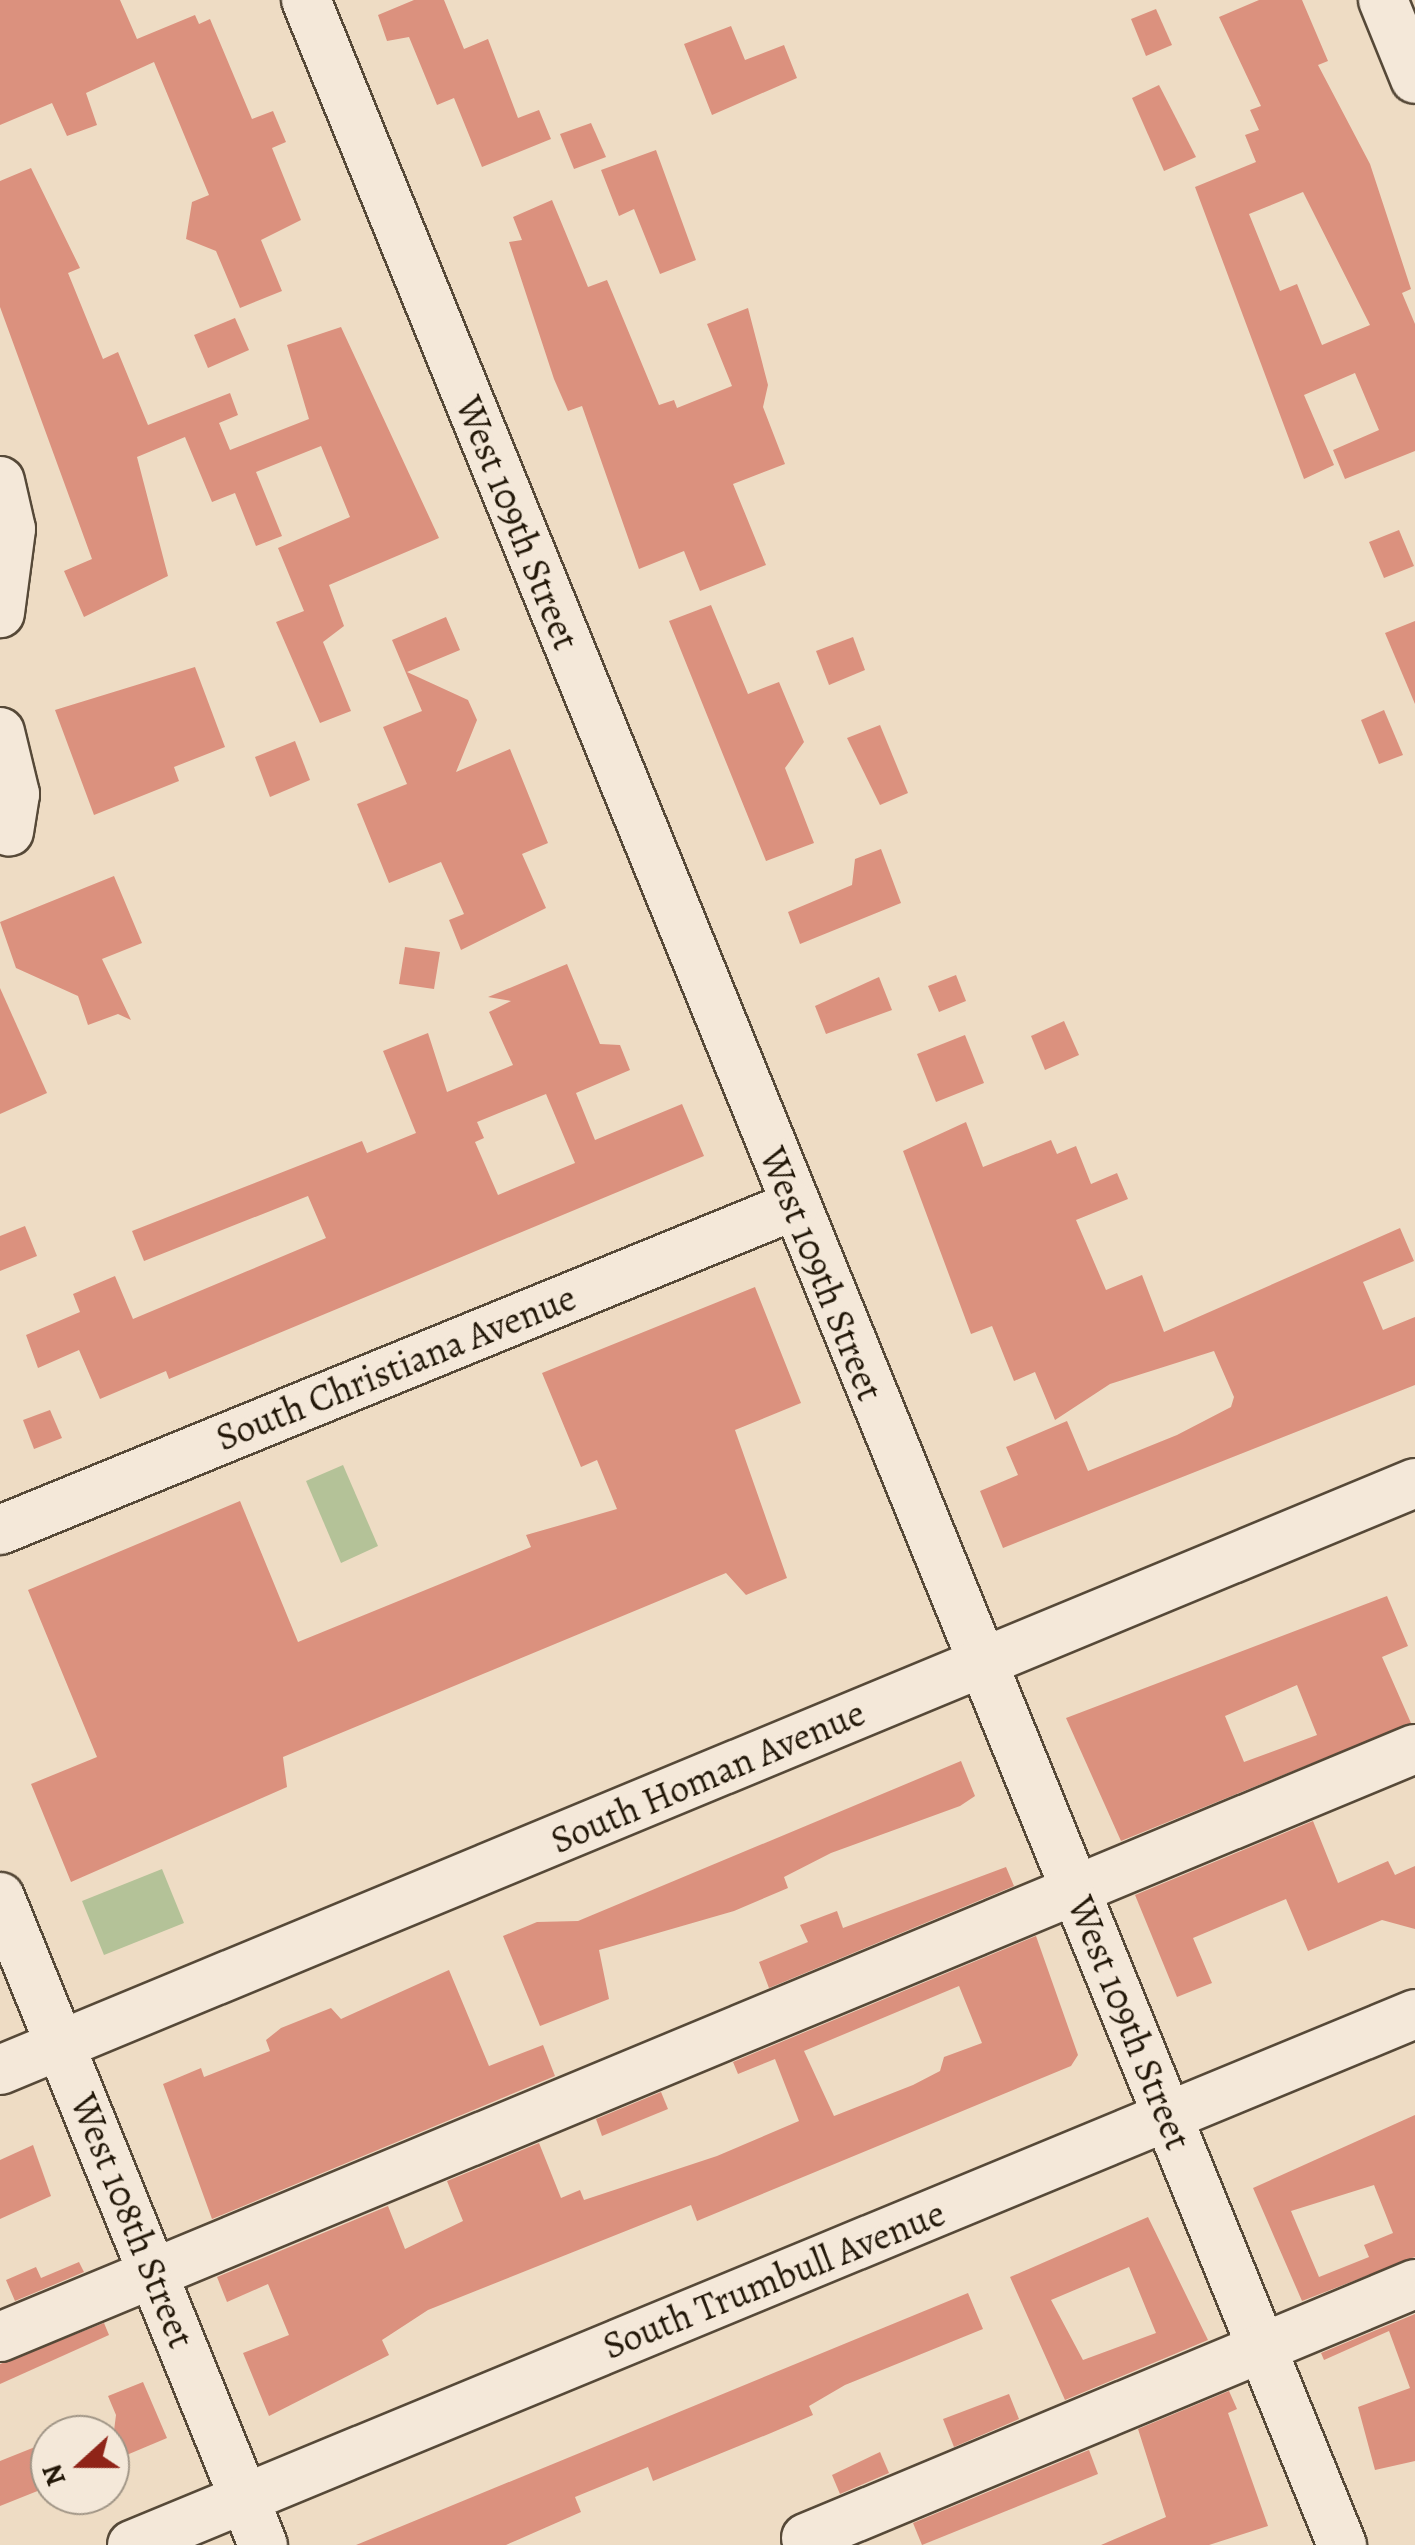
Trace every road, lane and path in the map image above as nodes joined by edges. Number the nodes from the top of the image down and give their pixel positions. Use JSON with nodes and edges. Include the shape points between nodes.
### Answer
{"nodes":[{"id":1,"x":306,"y":0,"type":"edge"},
{"id":2,"x":1383,"y":0,"type":"edge"},
{"id":3,"x":1415,"y":78,"type":"edge"},
{"id":4,"x":0,"y":481,"type":"edge"},
{"id":5,"x":0,"y":613,"type":"edge"},
{"id":6,"x":0,"y":732,"type":"edge"},
{"id":7,"x":9,"y":832,"type":"dead end"},
{"id":8,"x":793,"y":1206,"type":"junction"},
{"id":9,"x":1415,"y":1483,"type":"edge"},
{"id":10,"x":0,"y":1530,"type":"edge"},
{"id":11,"x":981,"y":1663,"type":"junction"},
{"id":12,"x":1415,"y":1750,"type":"edge"},
{"id":13,"x":1074,"y":1891,"type":"junction"},
{"id":14,"x":0,"y":1897,"type":"edge"},
{"id":15,"x":1415,"y":2014,"type":"edge"},
{"id":16,"x":60,"y":2045,"type":"junction"},
{"id":17,"x":0,"y":2070,"type":"edge"},
{"id":18,"x":1167,"y":2117,"type":"junction"},
{"id":19,"x":153,"y":2274,"type":"junction"},
{"id":20,"x":1415,"y":2284,"type":"edge"},
{"id":21,"x":0,"y":2337,"type":"edge"},
{"id":22,"x":1262,"y":2348,"type":"junction"},
{"id":23,"x":244,"y":2499,"type":"junction"},
{"id":24,"x":806,"y":2538,"type":"dead end"},
{"id":25,"x":132,"y":2545,"type":"edge"},
{"id":26,"x":263,"y":2545,"type":"edge"},
{"id":27,"x":1342,"y":2545,"type":"edge"}],
"edges":[{"from":1,"to":8,"type":"street","name":"West 109th Street"},
{"from":2,"to":3,"type":"street"},
{"from":4,"to":5,"type":"street","via":[[11,528]]},
{"from":6,"to":7,"type":"street","via":[[14,782]]},
{"from":8,"to":10,"type":"street","name":"South Christiana Avenue"},
{"from":8,"to":11,"type":"street","name":"West 109th Street"},
{"from":9,"to":11,"type":"street","name":"South Homan Avenue"},
{"from":11,"to":13,"type":"street","name":"West 109th Street"},
{"from":11,"to":16,"type":"street","name":"South Homan Avenue"},
{"from":12,"to":13,"type":"street"},
{"from":13,"to":18,"type":"street","name":"West 109th Street"},
{"from":13,"to":19,"type":"street"},
{"from":14,"to":16,"type":"street","name":"West 108th Street"},
{"from":15,"to":18,"type":"street","name":"South Trumbull Avenue"},
{"from":16,"to":17,"type":"street","name":"South Homan Avenue"},
{"from":16,"to":19,"type":"street","name":"West 108th Street"},
{"from":18,"to":22,"type":"street","name":"West 109th Street"},
{"from":18,"to":23,"type":"street","name":"South Trumbull Avenue"},
{"from":19,"to":21,"type":"street"},
{"from":19,"to":23,"type":"street","name":"West 108th Street"},
{"from":20,"to":22,"type":"street"},
{"from":22,"to":24,"type":"street"},
{"from":22,"to":27,"type":"street","name":"West 109th Street"},
{"from":23,"to":25,"type":"street","name":"South Trumbull Avenue"},
{"from":23,"to":26,"type":"street","name":"West 108th Street"}]}
